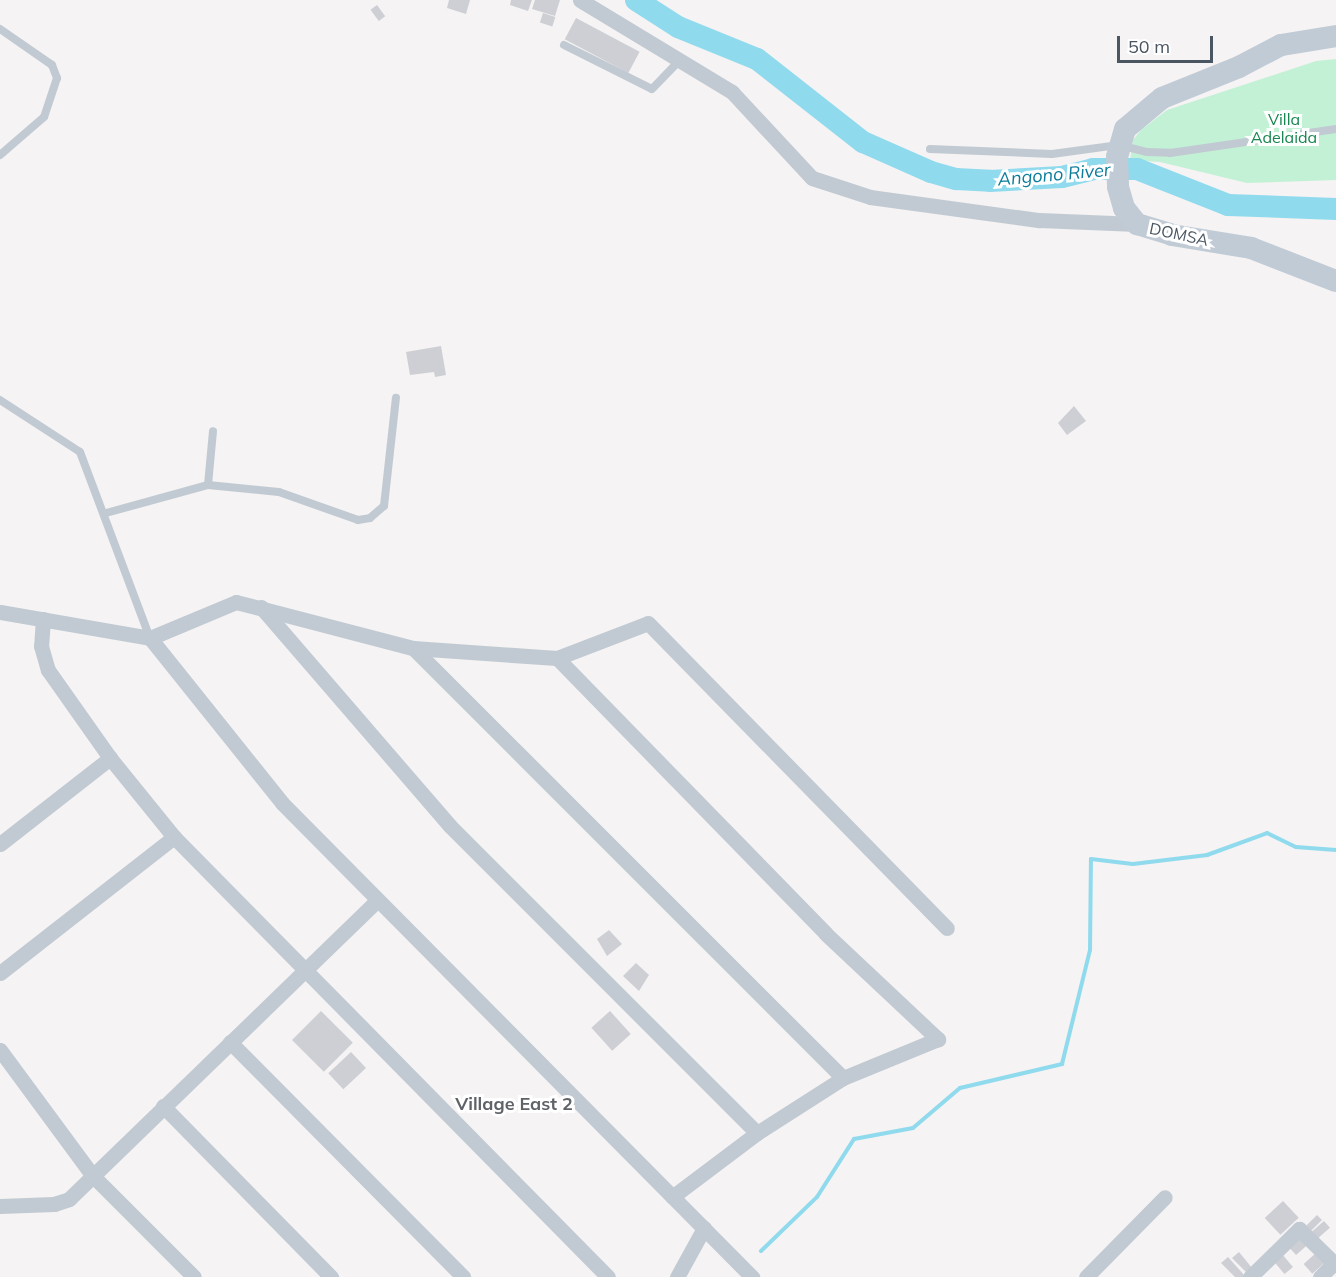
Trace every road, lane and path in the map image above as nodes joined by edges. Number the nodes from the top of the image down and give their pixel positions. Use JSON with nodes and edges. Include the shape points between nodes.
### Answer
{"nodes":[{"id":1,"x":580,"y":0,"type":"edge"},
{"id":2,"x":0,"y":29,"type":"edge"},
{"id":3,"x":1336,"y":36,"type":"edge"},
{"id":4,"x":564,"y":45,"type":"dead end"},
{"id":5,"x":678,"y":62,"type":"junction"},
{"id":6,"x":1336,"y":129,"type":"edge"},
{"id":7,"x":930,"y":148,"type":"dead end"},
{"id":8,"x":1118,"y":151,"type":"junction"},
{"id":9,"x":0,"y":155,"type":"edge"},
{"id":10,"x":1137,"y":224,"type":"junction"},
{"id":11,"x":1336,"y":281,"type":"edge"},
{"id":12,"x":396,"y":398,"type":"dead end"},
{"id":13,"x":0,"y":400,"type":"edge"},
{"id":14,"x":213,"y":431,"type":"dead end"},
{"id":15,"x":208,"y":485,"type":"junction"},
{"id":16,"x":105,"y":513,"type":"junction"},
{"id":17,"x":261,"y":607,"type":"junction"},
{"id":18,"x":0,"y":612,"type":"edge"},
{"id":19,"x":43,"y":619,"type":"junction"},
{"id":20,"x":150,"y":638,"type":"junction"},
{"id":21,"x":412,"y":648,"type":"junction"},
{"id":22,"x":557,"y":658,"type":"junction"},
{"id":23,"x":110,"y":758,"type":"junction"},
{"id":24,"x":174,"y":837,"type":"junction"},
{"id":25,"x":0,"y":844,"type":"edge"},
{"id":26,"x":376,"y":901,"type":"junction"},
{"id":27,"x":947,"y":928,"type":"dead end"},
{"id":28,"x":302,"y":970,"type":"junction"},
{"id":29,"x":0,"y":973,"type":"edge"},
{"id":30,"x":230,"y":1042,"type":"junction"},
{"id":31,"x":0,"y":1050,"type":"edge"},
{"id":32,"x":843,"y":1078,"type":"junction"},
{"id":33,"x":163,"y":1106,"type":"junction"},
{"id":34,"x":757,"y":1134,"type":"junction"},
{"id":35,"x":92,"y":1175,"type":"junction"},
{"id":36,"x":672,"y":1197,"type":"junction"},
{"id":37,"x":1165,"y":1197,"type":"dead end"},
{"id":38,"x":0,"y":1206,"type":"edge"},
{"id":39,"x":704,"y":1228,"type":"junction"},
{"id":40,"x":1335,"y":1264,"type":"edge"},
{"id":41,"x":194,"y":1277,"type":"edge"},
{"id":42,"x":331,"y":1277,"type":"edge"},
{"id":43,"x":463,"y":1277,"type":"edge"},
{"id":44,"x":608,"y":1277,"type":"edge"},
{"id":45,"x":677,"y":1277,"type":"edge"},
{"id":46,"x":752,"y":1277,"type":"edge"},
{"id":47,"x":1086,"y":1277,"type":"edge"},
{"id":48,"x":1250,"y":1277,"type":"edge"},
{"id":49,"x":1320,"y":1277,"type":"edge"}],
"edges":[{"from":1,"to":5,"type":"street"},
{"from":2,"to":9,"type":"lane","via":[[52,65],[57,78],[44,117]]},
{"from":3,"to":8,"type":"main road","via":[[1281,45],[1239,67],[1162,98],[1125,129]]},
{"from":4,"to":5,"type":"lane","via":[[651,89]]},
{"from":5,"to":10,"type":"street","via":[[732,92],[812,178],[870,197],[978,213]]},
{"from":6,"to":8,"type":"lane","via":[[1170,153]]},
{"from":7,"to":8,"type":"lane","via":[[1052,154]]},
{"from":8,"to":10,"type":"main road","name":"DOMSA","via":[[1118,187],[1124,208]]},
{"from":10,"to":11,"type":"main road","name":"DOMSA","via":[[1172,235],[1251,248]]},
{"from":12,"to":15,"type":"lane","via":[[384,506],[370,518],[358,520],[279,492]]},
{"from":13,"to":16,"type":"lane","via":[[80,452]]},
{"from":14,"to":15,"type":"lane"},
{"from":15,"to":16,"type":"lane"},
{"from":16,"to":20,"type":"lane","via":[[126,582]]},
{"from":17,"to":20,"type":"street","via":[[236,602]]},
{"from":17,"to":21,"type":"street"},
{"from":17,"to":34,"type":"street","via":[[450,826]]},
{"from":18,"to":19,"type":"street"},
{"from":19,"to":20,"type":"street"},
{"from":19,"to":23,"type":"street","via":[[41,646],[48,670]]},
{"from":20,"to":26,"type":"street","via":[[282,803]]},
{"from":21,"to":22,"type":"street"},
{"from":21,"to":32,"type":"street"},
{"from":22,"to":27,"type":"street","via":[[648,623]]},
{"from":22,"to":32,"type":"street","via":[[826,934],[938,1040]]},
{"from":23,"to":24,"type":"street"},
{"from":23,"to":25,"type":"street"},
{"from":24,"to":28,"type":"street"},
{"from":24,"to":29,"type":"street"},
{"from":26,"to":28,"type":"street"},
{"from":26,"to":36,"type":"street"},
{"from":28,"to":30,"type":"street"},
{"from":28,"to":44,"type":"street"},
{"from":30,"to":33,"type":"street"},
{"from":30,"to":43,"type":"street"},
{"from":31,"to":35,"type":"street"},
{"from":32,"to":34,"type":"street"},
{"from":33,"to":35,"type":"street"},
{"from":33,"to":42,"type":"street"},
{"from":34,"to":36,"type":"street"},
{"from":35,"to":38,"type":"street","via":[[69,1199],[54,1204]]},
{"from":35,"to":41,"type":"street"},
{"from":36,"to":39,"type":"street"},
{"from":37,"to":47,"type":"street"},
{"from":39,"to":45,"type":"street"},
{"from":39,"to":46,"type":"street"},
{"from":40,"to":48,"type":"street","via":[[1299,1229]]},
{"from":40,"to":49,"type":"street"}]}
